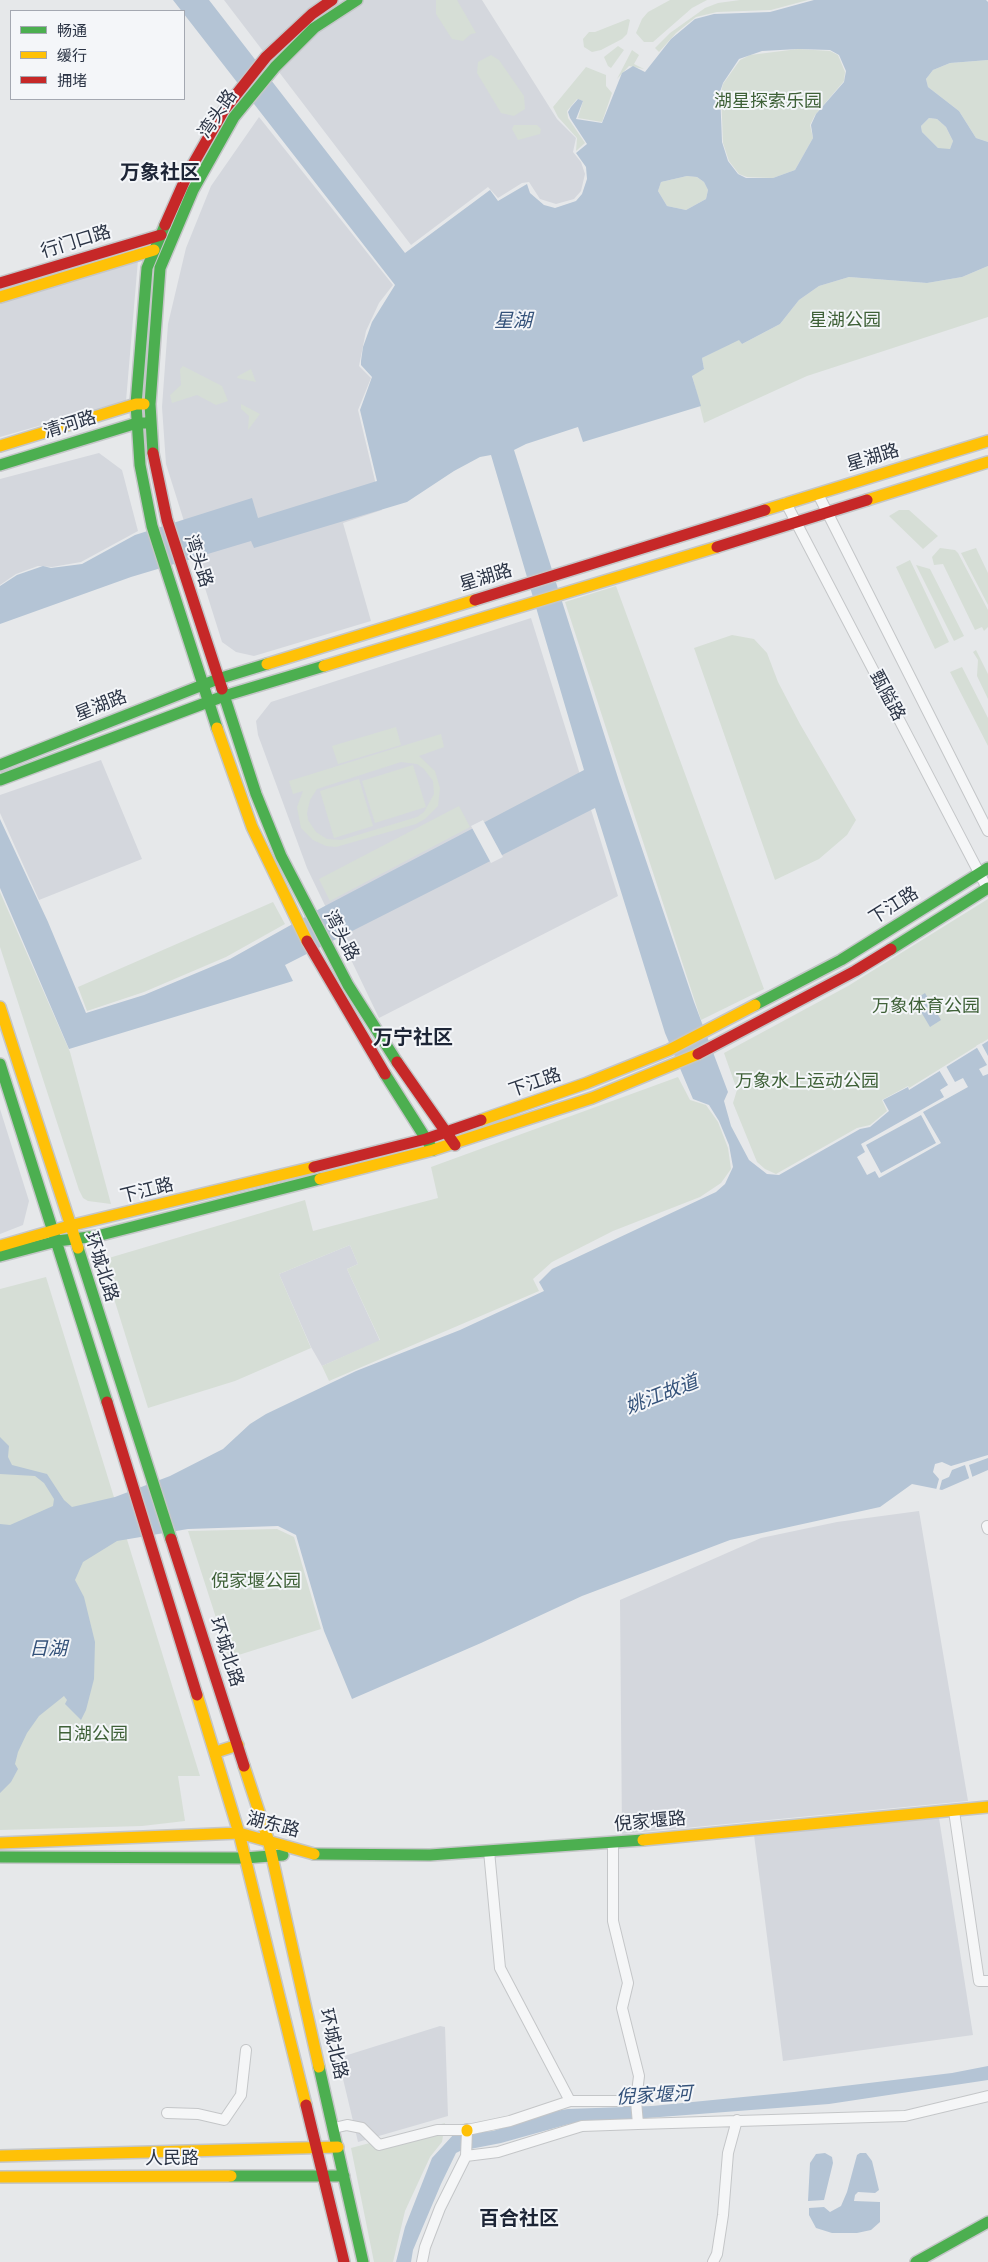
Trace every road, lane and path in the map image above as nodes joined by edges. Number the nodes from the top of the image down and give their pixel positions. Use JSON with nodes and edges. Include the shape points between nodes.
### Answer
{"nodes":[{"id":1,"x":332,"y":0,"type":"edge"},
{"id":2,"x":356,"y":0,"type":"edge"},
{"id":3,"x":162,"y":235,"type":"junction"},
{"id":4,"x":154,"y":250,"type":"junction"},
{"id":5,"x":0,"y":283,"type":"edge"},
{"id":6,"x":0,"y":297,"type":"edge"},
{"id":7,"x":136,"y":404,"type":"junction"},
{"id":8,"x":150,"y":404,"type":"junction"},
{"id":9,"x":151,"y":422,"type":"junction"},
{"id":10,"x":137,"y":423,"type":"junction"},
{"id":11,"x":988,"y":441,"type":"edge"},
{"id":12,"x":0,"y":446,"type":"edge"},
{"id":13,"x":988,"y":462,"type":"edge"},
{"id":14,"x":0,"y":465,"type":"edge"},
{"id":15,"x":818,"y":494,"type":"junction"},
{"id":16,"x":786,"y":504,"type":"junction"},
{"id":17,"x":827,"y":512,"type":"junction"},
{"id":18,"x":751,"y":514,"type":"junction"},
{"id":19,"x":796,"y":522,"type":"junction"},
{"id":20,"x":758,"y":534,"type":"junction"},
{"id":21,"x":218,"y":679,"type":"junction"},
{"id":22,"x":201,"y":685,"type":"junction"},
{"id":23,"x":224,"y":696,"type":"junction"},
{"id":24,"x":206,"y":702,"type":"junction"},
{"id":25,"x":0,"y":765,"type":"edge"},
{"id":26,"x":0,"y":780,"type":"edge"},
{"id":27,"x":988,"y":830,"type":"edge"},
{"id":28,"x":984,"y":871,"type":"edge"},
{"id":29,"x":988,"y":888,"type":"edge"},
{"id":30,"x":0,"y":1007,"type":"edge"},
{"id":31,"x":0,"y":1064,"type":"edge"},
{"id":32,"x":446,"y":1132,"type":"junction"},
{"id":33,"x":426,"y":1139,"type":"junction"},
{"id":34,"x":455,"y":1144,"type":"junction"},
{"id":35,"x":433,"y":1150,"type":"junction"},
{"id":36,"x":375,"y":1152,"type":"junction"},
{"id":37,"x":371,"y":1166,"type":"junction"},
{"id":38,"x":69,"y":1226,"type":"junction"},
{"id":39,"x":56,"y":1235,"type":"junction"},
{"id":40,"x":73,"y":1238,"type":"junction"},
{"id":41,"x":0,"y":1246,"type":"edge"},
{"id":42,"x":0,"y":1256,"type":"edge"},
{"id":43,"x":238,"y":1746,"type":"junction"},
{"id":44,"x":216,"y":1752,"type":"junction"},
{"id":45,"x":988,"y":1807,"type":"edge"},
{"id":46,"x":954,"y":1811,"type":"junction"},
{"id":47,"x":239,"y":1833,"type":"junction"},
{"id":48,"x":268,"y":1839,"type":"junction"},
{"id":49,"x":0,"y":1842,"type":"edge"},
{"id":50,"x":614,"y":1843,"type":"junction"},
{"id":51,"x":489,"y":1851,"type":"junction"},
{"id":52,"x":314,"y":1854,"type":"junction"},
{"id":53,"x":273,"y":1856,"type":"junction"},
{"id":54,"x":0,"y":1857,"type":"edge"},
{"id":55,"x":245,"y":1858,"type":"junction"},
{"id":56,"x":988,"y":1981,"type":"edge"},
{"id":57,"x":246,"y":2050,"type":"dead end"},
{"id":58,"x":988,"y":2096,"type":"edge"},
{"id":59,"x":570,"y":2101,"type":"junction"},
{"id":60,"x":636,"y":2101,"type":"junction"},
{"id":61,"x":167,"y":2113,"type":"dead end"},
{"id":62,"x":737,"y":2120,"type":"junction"},
{"id":63,"x":638,"y":2123,"type":"junction"},
{"id":64,"x":334,"y":2128,"type":"junction"},
{"id":65,"x":467,"y":2131,"type":"junction"},
{"id":66,"x":317,"y":2147,"type":"junction"},
{"id":67,"x":338,"y":2147,"type":"junction"},
{"id":68,"x":466,"y":2155,"type":"junction"},
{"id":69,"x":0,"y":2156,"type":"edge"},
{"id":70,"x":344,"y":2176,"type":"junction"},
{"id":71,"x":0,"y":2177,"type":"edge"},
{"id":72,"x":324,"y":2177,"type":"junction"},
{"id":73,"x":988,"y":2222,"type":"edge"},
{"id":74,"x":344,"y":2262,"type":"edge"},
{"id":75,"x":363,"y":2262,"type":"edge"},
{"id":76,"x":422,"y":2262,"type":"edge"},
{"id":77,"x":713,"y":2262,"type":"edge"},
{"id":78,"x":916,"y":2262,"type":"edge"}],
"edges":[{"from":1,"to":3,"type":"main road","name":"湾头路","via":[[266,57],[224,110],[188,173]]},
{"from":2,"to":8,"type":"main road","name":"湾头路","via":[[314,28],[275,67],[234,117],[193,190],[160,268]]},
{"from":3,"to":4,"type":"main road","name":"湾头路"},
{"from":3,"to":5,"type":"main road","name":"行门口路"},
{"from":4,"to":6,"type":"main road","name":"行门口路"},
{"from":4,"to":7,"type":"main road","name":"湾头路","via":[[147,268]]},
{"from":7,"to":8,"type":"main road","name":"清河路"},
{"from":7,"to":10,"type":"main road","name":"湾头路"},
{"from":7,"to":12,"type":"main road","name":"清河路"},
{"from":8,"to":9,"type":"main road","name":"湾头路"},
{"from":9,"to":10,"type":"main road","name":"清河路"},
{"from":9,"to":21,"type":"main road","name":"湾头路","via":[[155,465],[167,520]]},
{"from":10,"to":14,"type":"main road","name":"清河路"},
{"from":10,"to":22,"type":"main road","name":"湾头路","via":[[142,483],[152,526]]},
{"from":11,"to":15,"type":"main road","name":"星湖路"},
{"from":13,"to":17,"type":"main road","name":"星湖路"},
{"from":15,"to":16,"type":"main road","name":"星湖路"},
{"from":15,"to":17,"type":"street","name":"甄隘路"},
{"from":16,"to":18,"type":"main road","name":"星湖路"},
{"from":16,"to":19,"type":"street","name":"甄隘路"},
{"from":17,"to":19,"type":"main road","name":"星湖路"},
{"from":17,"to":27,"type":"street","name":"甄隘路"},
{"from":18,"to":20,"type":"main road"},
{"from":18,"to":21,"type":"main road","name":"星湖路"},
{"from":19,"to":20,"type":"main road","name":"星湖路"},
{"from":19,"to":28,"type":"street","name":"甄隘路"},
{"from":20,"to":23,"type":"main road","name":"星湖路"},
{"from":21,"to":22,"type":"main road","name":"星湖路"},
{"from":21,"to":23,"type":"main road","name":"湾头路"},
{"from":22,"to":24,"type":"main road","name":"湾头路"},
{"from":22,"to":25,"type":"main road","name":"星湖路"},
{"from":23,"to":24,"type":"main road","name":"星湖路"},
{"from":23,"to":32,"type":"main road","name":"湾头路","via":[[256,794],[308,911],[387,1048]]},
{"from":24,"to":26,"type":"main road","name":"星湖路"},
{"from":24,"to":33,"type":"main road","name":"湾头路","via":[[252,827],[293,916],[362,1038]]},
{"from":28,"to":29,"type":"street","name":"甄隘路"},
{"from":28,"to":32,"type":"main road","name":"下江路","via":[[841,960],[669,1050],[588,1083]]},
{"from":29,"to":34,"type":"main road","name":"下江路","via":[[855,971],[672,1066],[592,1098]]},
{"from":30,"to":38,"type":"main road","name":"环城北路"},
{"from":31,"to":39,"type":"main road","name":"环城北路"},
{"from":32,"to":33,"type":"main road","name":"下江路"},
{"from":32,"to":34,"type":"main road","name":"湾头路"},
{"from":33,"to":35,"type":"main road","name":"湾头路"},
{"from":33,"to":36,"type":"main road","name":"下江路"},
{"from":34,"to":35,"type":"main road","name":"下江路"},
{"from":35,"to":37,"type":"main road","name":"下江路"},
{"from":36,"to":37,"type":"main road"},
{"from":36,"to":38,"type":"main road","name":"下江路"},
{"from":37,"to":40,"type":"main road","name":"下江路","via":[[97,1236]]},
{"from":38,"to":39,"type":"main road","name":"下江路"},
{"from":38,"to":40,"type":"main road","name":"环城北路"},
{"from":39,"to":40,"type":"main road","name":"下江路"},
{"from":39,"to":41,"type":"main road"},
{"from":39,"to":42,"type":"main road"},
{"from":39,"to":44,"type":"main road","name":"环城北路"},
{"from":40,"to":43,"type":"main road","name":"环城北路"},
{"from":43,"to":44,"type":"main road"},
{"from":43,"to":48,"type":"main road","name":"环城北路"},
{"from":44,"to":47,"type":"main road","name":"环城北路"},
{"from":45,"to":46,"type":"main road","name":"倪家堰路"},
{"from":46,"to":50,"type":"main road","name":"倪家堰路"},
{"from":46,"to":56,"type":"street","via":[[979,1981]]},
{"from":47,"to":48,"type":"main road","name":"湖东路"},
{"from":47,"to":49,"type":"main road","name":"湖东路"},
{"from":47,"to":55,"type":"main road","name":"环城北路"},
{"from":48,"to":52,"type":"main road","name":"湖东路"},
{"from":48,"to":53,"type":"main road","name":"环城北路"},
{"from":50,"to":51,"type":"main road","name":"倪家堰路"},
{"from":50,"to":60,"type":"street","via":[[613,1921],[628,1983],[622,2008],[640,2076]]},
{"from":51,"to":52,"type":"main road","name":"倪家堰路","via":[[430,1855]]},
{"from":51,"to":59,"type":"street","via":[[500,1968]]},
{"from":52,"to":53,"type":"main road","name":"湖东路"},
{"from":53,"to":55,"type":"main road","name":"湖东路"},
{"from":53,"to":64,"type":"main road","name":"环城北路"},
{"from":54,"to":55,"type":"main road","name":"湖东路"},
{"from":55,"to":66,"type":"main road","name":"环城北路"},
{"from":57,"to":61,"type":"street","via":[[241,2095],[224,2120],[198,2114]]},
{"from":58,"to":62,"type":"street","via":[[905,2116]]},
{"from":59,"to":60,"type":"street"},
{"from":59,"to":65,"type":"street"},
{"from":60,"to":63,"type":"street"},
{"from":62,"to":63,"type":"street"},
{"from":62,"to":77,"type":"street","via":[[728,2153],[724,2215]]},
{"from":63,"to":68,"type":"street","via":[[582,2126],[498,2152]]},
{"from":64,"to":65,"type":"street","via":[[347,2125],[362,2128],[379,2146],[437,2130]]},
{"from":64,"to":67,"type":"main road","name":"环城北路"},
{"from":65,"to":68,"type":"street"},
{"from":66,"to":67,"type":"main road","name":"人民路"},
{"from":66,"to":69,"type":"main road","name":"人民路"},
{"from":66,"to":72,"type":"main road","name":"环城北路"},
{"from":67,"to":70,"type":"main road","name":"环城北路"},
{"from":68,"to":76,"type":"street","via":[[440,2208]]},
{"from":70,"to":72,"type":"main road","name":"人民路"},
{"from":70,"to":75,"type":"main road","name":"环城北路"},
{"from":71,"to":72,"type":"main road","name":"人民路"},
{"from":72,"to":74,"type":"main road","name":"环城北路"},
{"from":73,"to":78,"type":"main road"}]}
